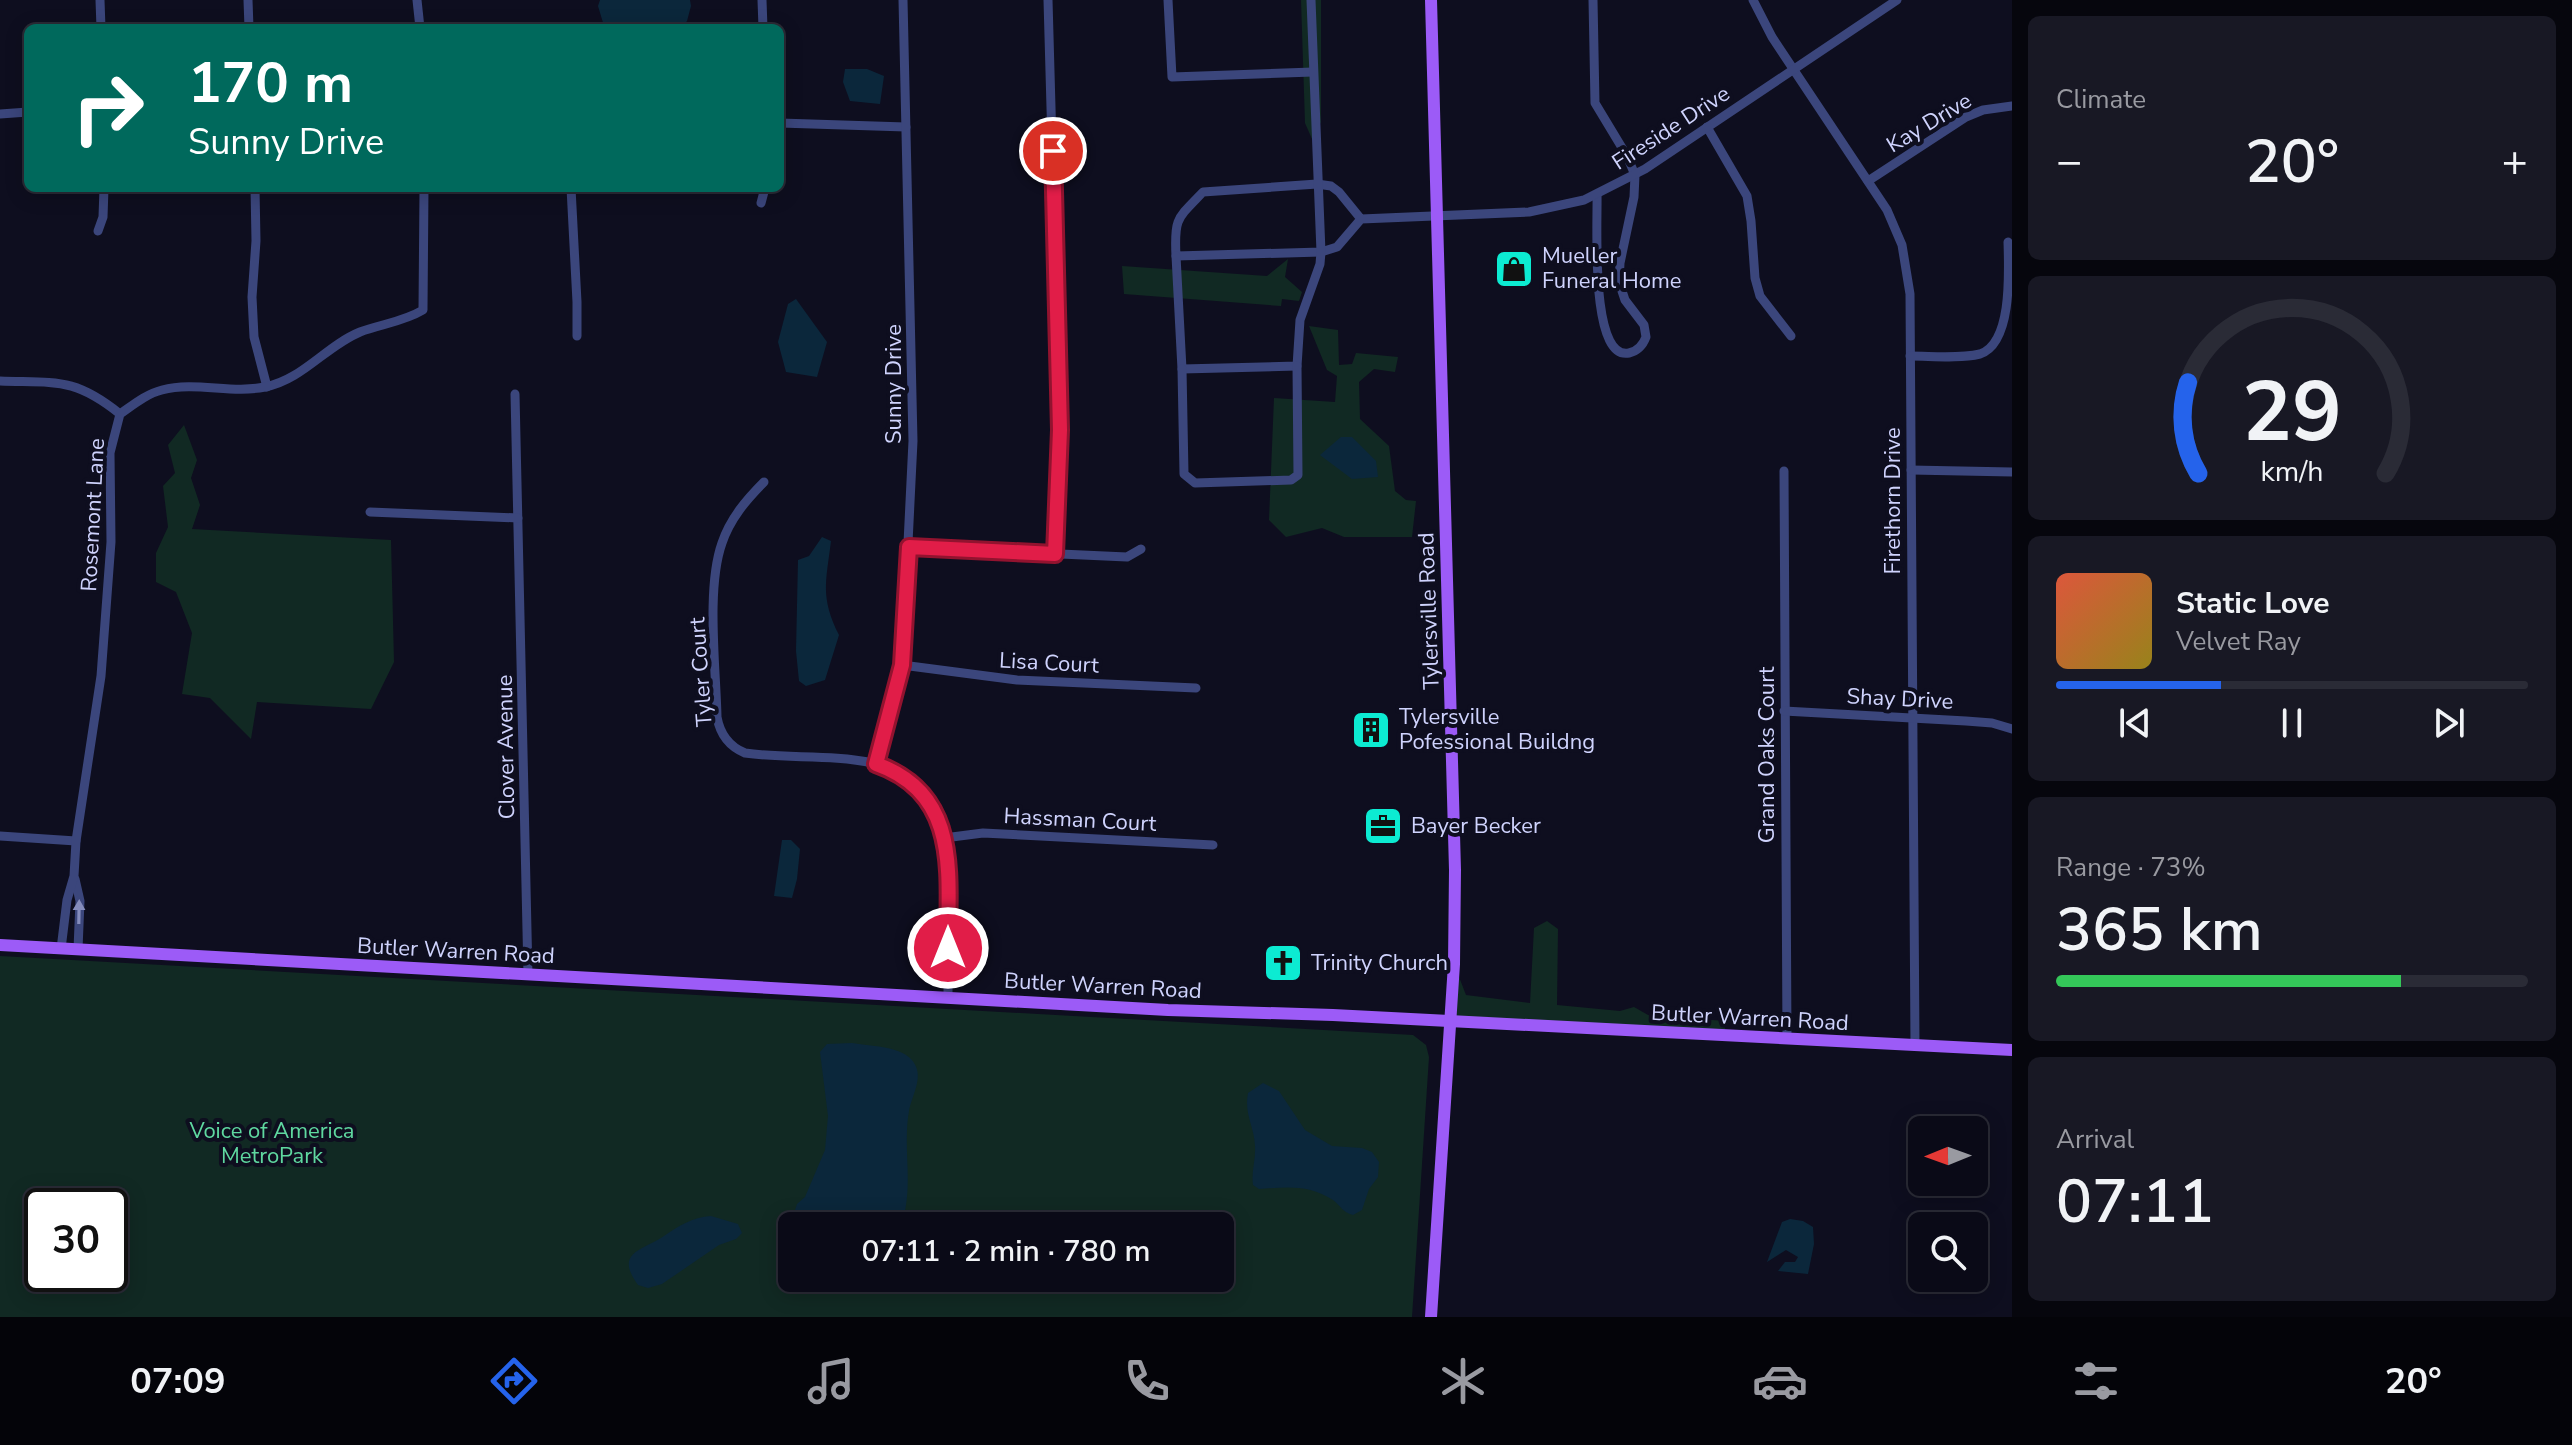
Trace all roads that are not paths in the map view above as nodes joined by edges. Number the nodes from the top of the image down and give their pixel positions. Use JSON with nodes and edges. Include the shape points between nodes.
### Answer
{"nodes":[{"id":1,"x":100,"y":0,"type":"edge"},
{"id":2,"x":248,"y":0,"type":"edge"},
{"id":3,"x":417,"y":0,"type":"edge"},
{"id":4,"x":762,"y":0,"type":"edge"},
{"id":5,"x":903,"y":0,"type":"edge"},
{"id":6,"x":1048,"y":0,"type":"edge"},
{"id":7,"x":1168,"y":0,"type":"edge"},
{"id":8,"x":1311,"y":0,"type":"edge"},
{"id":9,"x":1431,"y":0,"type":"edge"},
{"id":10,"x":1753,"y":0,"type":"edge"},
{"id":11,"x":1897,"y":0,"type":"edge"},
{"id":12,"x":1596,"y":1,"type":"edge"},
{"id":13,"x":101,"y":24,"type":"edge"},
{"id":14,"x":249,"y":24,"type":"edge"},
{"id":15,"x":420,"y":24,"type":"edge"},
{"id":16,"x":763,"y":24,"type":"edge"},
{"id":17,"x":1794,"y":69,"type":"junction"},
{"id":18,"x":1313,"y":72,"type":"junction"},
{"id":19,"x":2012,"y":106,"type":"edge"},
{"id":20,"x":24,"y":112,"type":"edge"},
{"id":21,"x":0,"y":114,"type":"edge"},
{"id":22,"x":784,"y":123,"type":"edge"},
{"id":23,"x":906,"y":127,"type":"junction"},
{"id":24,"x":1707,"y":127,"type":"junction"},
{"id":25,"x":1635,"y":175,"type":"junction"},
{"id":26,"x":1868,"y":181,"type":"junction"},
{"id":27,"x":1317,"y":184,"type":"junction"},
{"id":28,"x":104,"y":192,"type":"edge"},
{"id":29,"x":255,"y":192,"type":"edge"},
{"id":30,"x":424,"y":192,"type":"edge"},
{"id":31,"x":571,"y":192,"type":"edge"},
{"id":32,"x":764,"y":192,"type":"edge"},
{"id":33,"x":1597,"y":194,"type":"junction"},
{"id":34,"x":761,"y":203,"type":"dead end"},
{"id":35,"x":1438,"y":216,"type":"junction"},
{"id":36,"x":1361,"y":219,"type":"junction"},
{"id":37,"x":98,"y":231,"type":"dead end"},
{"id":38,"x":2008,"y":242,"type":"dead end"},
{"id":39,"x":1321,"y":252,"type":"junction"},
{"id":40,"x":1176,"y":256,"type":"junction"},
{"id":41,"x":577,"y":336,"type":"dead end"},
{"id":42,"x":1791,"y":336,"type":"dead end"},
{"id":43,"x":1910,"y":356,"type":"junction"},
{"id":44,"x":1297,"y":366,"type":"junction"},
{"id":45,"x":1182,"y":369,"type":"junction"},
{"id":46,"x":0,"y":381,"type":"edge"},
{"id":47,"x":267,"y":387,"type":"junction"},
{"id":48,"x":515,"y":394,"type":"dead end"},
{"id":49,"x":120,"y":414,"type":"junction"},
{"id":50,"x":1911,"y":470,"type":"junction"},
{"id":51,"x":1784,"y":471,"type":"dead end"},
{"id":52,"x":2012,"y":472,"type":"edge"},
{"id":53,"x":764,"y":482,"type":"dead end"},
{"id":54,"x":370,"y":512,"type":"dead end"},
{"id":55,"x":518,"y":518,"type":"junction"},
{"id":56,"x":909,"y":547,"type":"junction"},
{"id":57,"x":1141,"y":549,"type":"dead end"},
{"id":58,"x":1055,"y":554,"type":"junction"},
{"id":59,"x":902,"y":665,"type":"junction"},
{"id":60,"x":1196,"y":688,"type":"dead end"},
{"id":61,"x":1784,"y":711,"type":"junction"},
{"id":62,"x":1912,"y":718,"type":"junction"},
{"id":63,"x":2012,"y":729,"type":"edge"},
{"id":64,"x":876,"y":764,"type":"junction"},
{"id":65,"x":0,"y":836,"type":"edge"},
{"id":66,"x":944,"y":838,"type":"junction"},
{"id":67,"x":76,"y":841,"type":"junction"},
{"id":68,"x":1213,"y":845,"type":"dead end"},
{"id":69,"x":74,"y":876,"type":"junction"},
{"id":70,"x":0,"y":945,"type":"edge"},
{"id":71,"x":61,"y":949,"type":"junction"},
{"id":72,"x":78,"y":949,"type":"junction"},
{"id":73,"x":528,"y":975,"type":"junction"},
{"id":74,"x":948,"y":997,"type":"junction"},
{"id":75,"x":1450,"y":1022,"type":"junction"},
{"id":76,"x":1787,"y":1039,"type":"junction"},
{"id":77,"x":1915,"y":1046,"type":"junction"},
{"id":78,"x":2012,"y":1050,"type":"edge"},
{"id":79,"x":1431,"y":1317,"type":"edge"}],
"edges":[{"from":1,"to":13,"type":"street"},
{"from":2,"to":14,"type":"street"},
{"from":3,"to":15,"type":"street"},
{"from":4,"to":16,"type":"street"},
{"from":5,"to":23,"type":"street","name":"Sunny Drive"},
{"from":6,"to":58,"type":"street","via":[[1060,430]]},
{"from":7,"to":18,"type":"street","via":[[1172,77]]},
{"from":8,"to":18,"type":"street"},
{"from":9,"to":35,"type":"main road","name":"Tylersville Road"},
{"from":10,"to":17,"type":"street","name":"Firethorn Drive"},
{"from":11,"to":17,"type":"street","name":"Fireside Drive"},
{"from":12,"to":25,"type":"street","via":[[1595,103]]},
{"from":17,"to":24,"type":"street","name":"Fireside Drive"},
{"from":17,"to":26,"type":"street","name":"Firethorn Drive"},
{"from":18,"to":27,"type":"street"},
{"from":19,"to":26,"type":"street","name":"Kay Drive","via":[[1966,117]]},
{"from":20,"to":21,"type":"street"},
{"from":22,"to":23,"type":"street"},
{"from":23,"to":56,"type":"street","name":"Sunny Drive","via":[[914,395]]},
{"from":24,"to":25,"type":"street","name":"Fireside Drive"},
{"from":24,"to":42,"type":"street","via":[[1747,196],[1760,296]]},
{"from":25,"to":33,"type":"street","name":"Fireside Drive"},
{"from":25,"to":33,"type":"street","via":[[1619,282],[1646,337],[1628,353],[1612,347],[1602,324]]},
{"from":26,"to":43,"type":"street","name":"Firethorn Drive","via":[[1895,227],[1907,263]]},
{"from":27,"to":36,"type":"street","via":[[1339,192]]},
{"from":27,"to":39,"type":"street"},
{"from":27,"to":40,"type":"street","via":[[1203,192],[1174,229]]},
{"from":28,"to":37,"type":"street"},
{"from":29,"to":47,"type":"street","via":[[254,337]]},
{"from":30,"to":47,"type":"street","name":"Rosemont Lane","via":[[423,310],[358,333],[292,378]]},
{"from":31,"to":41,"type":"street"},
{"from":32,"to":34,"type":"street"},
{"from":33,"to":35,"type":"street","name":"Fireside Drive","via":[[1529,212]]},
{"from":35,"to":36,"type":"street","name":"Fireside Drive"},
{"from":35,"to":75,"type":"main road","name":"Tylersville Road","via":[[1455,815]]},
{"from":36,"to":39,"type":"street","via":[[1337,247]]},
{"from":38,"to":43,"type":"street","via":[[2010,312],[2000,342],[1978,354]]},
{"from":39,"to":40,"type":"street"},
{"from":39,"to":44,"type":"street","via":[[1300,320]]},
{"from":40,"to":45,"type":"street"},
{"from":43,"to":50,"type":"street","name":"Firethorn Drive"},
{"from":44,"to":45,"type":"street"},
{"from":44,"to":45,"type":"street","via":[[1298,475],[1291,480],[1195,483],[1184,474]]},
{"from":46,"to":49,"type":"street","via":[[68,384],[96,395]]},
{"from":47,"to":49,"type":"street","name":"Rosemont Lane","via":[[162,390]]},
{"from":48,"to":55,"type":"street","name":"Clover Avenue"},
{"from":49,"to":67,"type":"street","name":"Rosemont Lane","via":[[110,453],[111,542],[101,676]]},
{"from":50,"to":52,"type":"street"},
{"from":50,"to":62,"type":"street","name":"Firethorn Drive"},
{"from":51,"to":61,"type":"street","name":"Grand Oaks Court"},
{"from":53,"to":64,"type":"street","name":"Tyler Court","via":[[736,515],[717,561],[720,729],[729,744],[745,753]]},
{"from":54,"to":55,"type":"street"},
{"from":55,"to":73,"type":"street","name":"Clover Avenue"},
{"from":56,"to":58,"type":"street"},
{"from":56,"to":59,"type":"street","name":"Sunny Drive"},
{"from":57,"to":58,"type":"street","via":[[1127,557]]},
{"from":59,"to":60,"type":"street","name":"Lisa Court","via":[[979,677]]},
{"from":59,"to":64,"type":"street","name":"Sunny Drive"},
{"from":61,"to":62,"type":"street","name":"Shay Drive"},
{"from":61,"to":76,"type":"street","name":"Grand Oaks Court"},
{"from":62,"to":63,"type":"street","name":"Shay Drive"},
{"from":62,"to":77,"type":"street","name":"Firethorn Drive"},
{"from":64,"to":66,"type":"street","name":"Tyler Court","via":[[920,790],[935,811]]},
{"from":65,"to":67,"type":"street"},
{"from":66,"to":68,"type":"street","name":"Hassman Court","via":[[983,833]]},
{"from":66,"to":74,"type":"street","name":"Tyler Court"},
{"from":67,"to":69,"type":"street","name":"Rosemont Lane"},
{"from":69,"to":71,"type":"street","name":"Rosemont Lane"},
{"from":72,"to":69,"type":"street","name":"Rosemont Lane","one_way":true,"via":[[80,901]]},
{"from":70,"to":71,"type":"main road","name":"Butler Warren Road"},
{"from":71,"to":72,"type":"main road","name":"Butler Warren Road"},
{"from":72,"to":73,"type":"main road","name":"Butler Warren Road"},
{"from":73,"to":74,"type":"main road","name":"Butler Warren Road"},
{"from":74,"to":75,"type":"main road","name":"Butler Warren Road"},
{"from":75,"to":76,"type":"main road","name":"Butler Warren Road"},
{"from":75,"to":79,"type":"main road","name":"Tylersville Road"},
{"from":76,"to":77,"type":"main road","name":"Butler Warren Road"},
{"from":77,"to":78,"type":"main road","name":"Butler Warren Road"}]}
